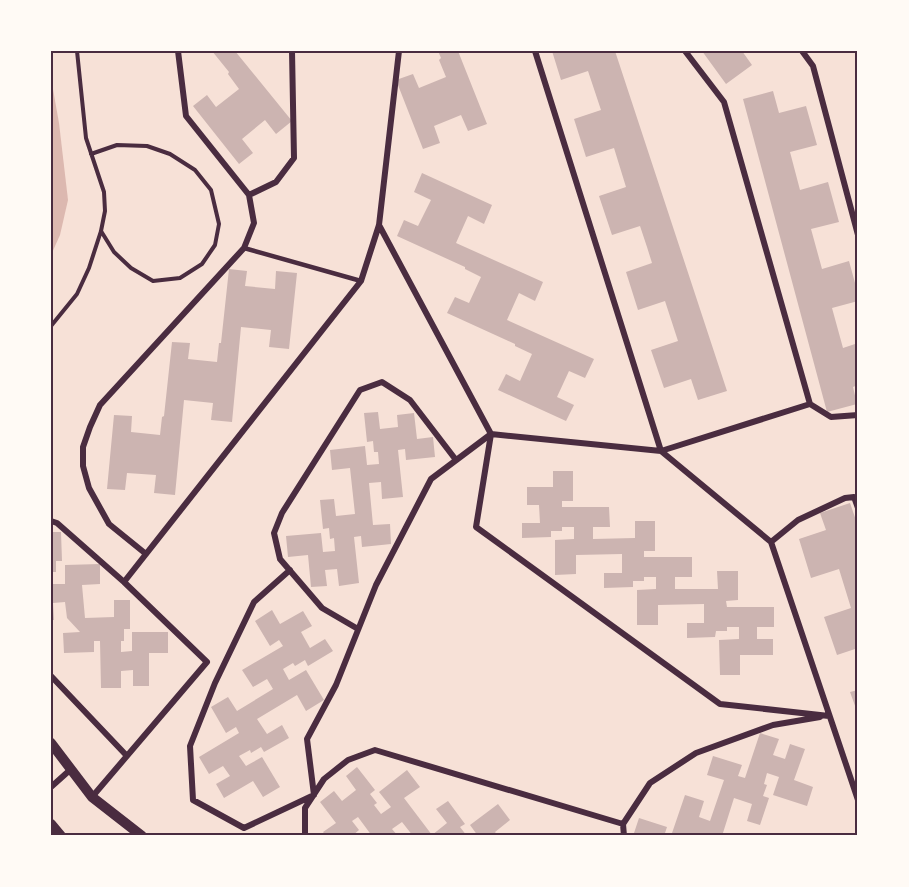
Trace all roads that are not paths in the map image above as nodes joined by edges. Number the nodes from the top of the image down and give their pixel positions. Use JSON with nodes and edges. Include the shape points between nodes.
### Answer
{"nodes":[{"id":1,"x":178,"y":51,"type":"edge"},
{"id":2,"x":292,"y":51,"type":"edge"},
{"id":3,"x":399,"y":51,"type":"edge"},
{"id":4,"x":535,"y":51,"type":"edge"},
{"id":5,"x":685,"y":51,"type":"edge"},
{"id":6,"x":802,"y":51,"type":"edge"},
{"id":7,"x":249,"y":195,"type":"junction"},
{"id":8,"x":380,"y":225,"type":"junction"},
{"id":9,"x":857,"y":226,"type":"edge"},
{"id":10,"x":858,"y":235,"type":"edge"},
{"id":11,"x":244,"y":248,"type":"junction"},
{"id":12,"x":361,"y":281,"type":"junction"},
{"id":13,"x":810,"y":404,"type":"junction"},
{"id":14,"x":858,"y":415,"type":"edge"},
{"id":15,"x":491,"y":434,"type":"junction"},
{"id":16,"x":661,"y":451,"type":"junction"},
{"id":17,"x":456,"y":460,"type":"junction"},
{"id":18,"x":858,"y":508,"type":"edge"},
{"id":19,"x":51,"y":521,"type":"edge"},
{"id":20,"x":771,"y":542,"type":"junction"},
{"id":21,"x":146,"y":554,"type":"junction"},
{"id":22,"x":290,"y":570,"type":"junction"},
{"id":23,"x":124,"y":582,"type":"junction"},
{"id":24,"x":358,"y":629,"type":"junction"},
{"id":25,"x":51,"y":676,"type":"edge"},
{"id":26,"x":829,"y":716,"type":"junction"},
{"id":27,"x":51,"y":743,"type":"edge"},
{"id":28,"x":127,"y":756,"type":"junction"},
{"id":29,"x":70,"y":770,"type":"junction"},
{"id":30,"x":51,"y":787,"type":"edge"},
{"id":31,"x":314,"y":795,"type":"junction"},
{"id":32,"x":92,"y":797,"type":"junction"},
{"id":33,"x":858,"y":800,"type":"edge"},
{"id":34,"x":51,"y":824,"type":"edge"},
{"id":35,"x":623,"y":824,"type":"junction"},
{"id":36,"x":61,"y":836,"type":"edge"},
{"id":37,"x":142,"y":836,"type":"edge"},
{"id":38,"x":304,"y":836,"type":"edge"},
{"id":39,"x":624,"y":836,"type":"edge"}],
"edges":[{"from":1,"to":7,"type":"street","via":[[186,116]]},
{"from":2,"to":7,"type":"street","via":[[294,158],[276,182]]},
{"from":3,"to":8,"type":"street"},
{"from":4,"to":16,"type":"street"},
{"from":5,"to":13,"type":"street","via":[[724,102]]},
{"from":6,"to":9,"type":"street","via":[[813,66]]},
{"from":7,"to":11,"type":"street","via":[[254,223]]},
{"from":8,"to":12,"type":"street"},
{"from":8,"to":15,"type":"street"},
{"from":9,"to":10,"type":"street"},
{"from":11,"to":12,"type":"lane"},
{"from":11,"to":21,"type":"street","via":[[100,405],[83,447],[89,488],[109,524]]},
{"from":12,"to":21,"type":"street"},
{"from":13,"to":14,"type":"street","via":[[831,417]]},
{"from":13,"to":16,"type":"street"},
{"from":15,"to":16,"type":"street"},
{"from":15,"to":17,"type":"street"},
{"from":15,"to":26,"type":"street","via":[[476,527],[720,705]]},
{"from":16,"to":20,"type":"street"},
{"from":17,"to":22,"type":"street","via":[[410,400],[382,382],[360,390],[274,532],[280,559]]},
{"from":17,"to":24,"type":"street","via":[[430,479]]},
{"from":18,"to":20,"type":"street","via":[[854,497],[845,498],[798,520]]},
{"from":19,"to":23,"type":"street"},
{"from":20,"to":26,"type":"street"},
{"from":21,"to":23,"type":"street"},
{"from":22,"to":24,"type":"street","via":[[322,608]]},
{"from":22,"to":31,"type":"street","via":[[254,602],[215,683],[190,746],[193,800],[244,828]]},
{"from":23,"to":28,"type":"street","via":[[207,662]]},
{"from":24,"to":31,"type":"street","via":[[336,685],[307,739]]},
{"from":25,"to":28,"type":"street"},
{"from":26,"to":33,"type":"street"},
{"from":26,"to":35,"type":"street","via":[[773,724],[696,753],[651,783]]},
{"from":27,"to":29,"type":"street"},
{"from":28,"to":32,"type":"street"},
{"from":29,"to":30,"type":"street"},
{"from":29,"to":32,"type":"street"},
{"from":31,"to":35,"type":"street","via":[[324,779],[348,760],[375,750]]},
{"from":31,"to":38,"type":"street","via":[[305,808]]},
{"from":32,"to":37,"type":"street"},
{"from":34,"to":36,"type":"street"},
{"from":35,"to":39,"type":"street"}]}
